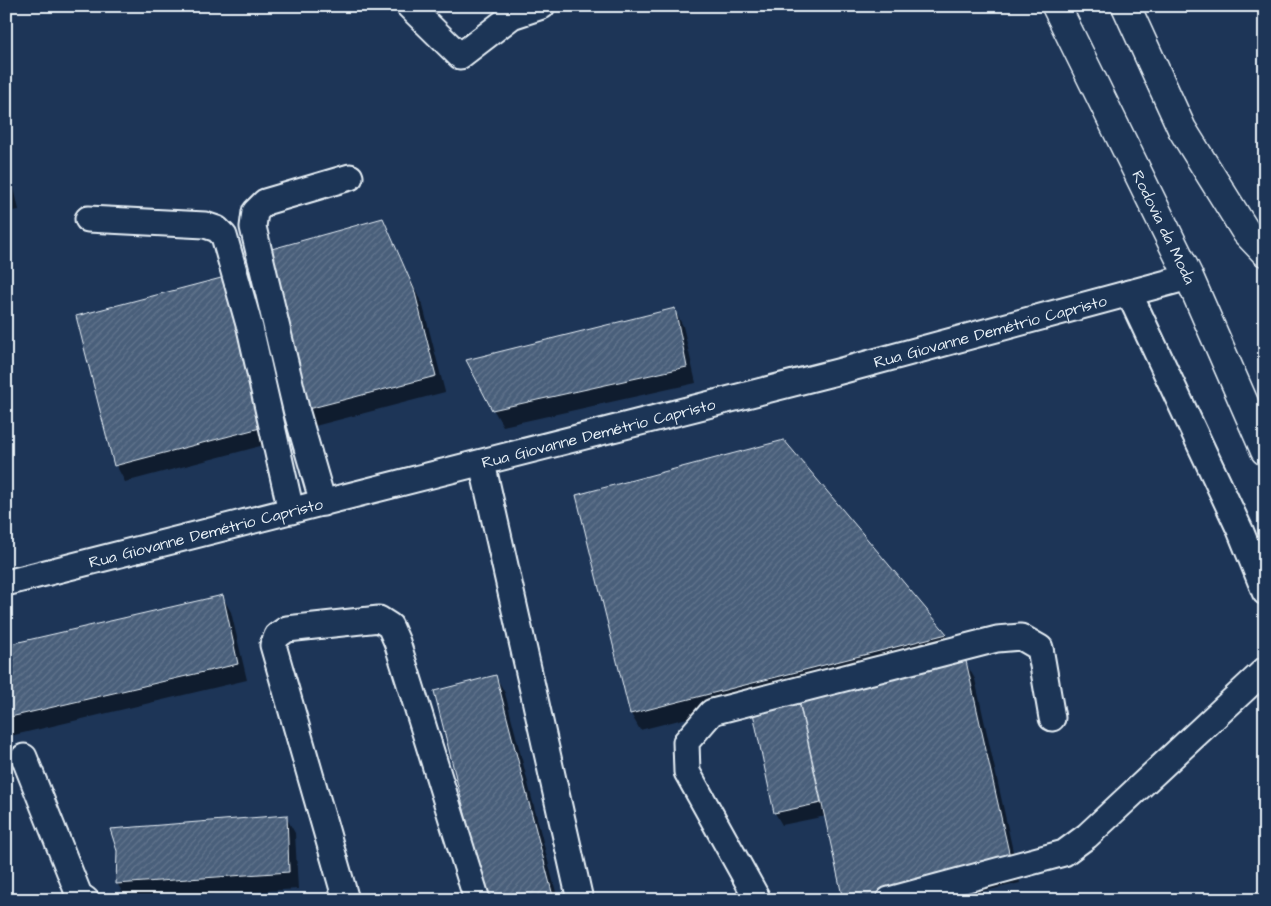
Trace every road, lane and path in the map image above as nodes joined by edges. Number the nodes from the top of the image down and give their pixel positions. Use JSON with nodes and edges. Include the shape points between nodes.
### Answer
{"nodes":[{"id":1,"x":409,"y":6,"type":"edge"},
{"id":2,"x":542,"y":6,"type":"edge"},
{"id":3,"x":1056,"y":6,"type":"edge"},
{"id":4,"x":1126,"y":6,"type":"edge"},
{"id":5,"x":350,"y":177,"type":"dead end"},
{"id":6,"x":88,"y":219,"type":"dead end"},
{"id":7,"x":1265,"y":252,"type":"edge"},
{"id":8,"x":1189,"y":277,"type":"junction"},
{"id":9,"x":1129,"y":293,"type":"junction"},
{"id":10,"x":1265,"y":451,"type":"edge"},
{"id":11,"x":482,"y":462,"type":"junction"},
{"id":12,"x":323,"y":503,"type":"junction"},
{"id":13,"x":291,"y":511,"type":"junction"},
{"id":14,"x":6,"y":583,"type":"edge"},
{"id":15,"x":1265,"y":592,"type":"edge"},
{"id":16,"x":1265,"y":670,"type":"edge"},
{"id":17,"x":1052,"y":718,"type":"dead end"},
{"id":18,"x":24,"y":757,"type":"dead end"},
{"id":19,"x":86,"y":900,"type":"edge"},
{"id":20,"x":346,"y":900,"type":"edge"},
{"id":21,"x":477,"y":900,"type":"edge"},
{"id":22,"x":580,"y":900,"type":"edge"},
{"id":23,"x":758,"y":900,"type":"edge"},
{"id":24,"x":889,"y":900,"type":"edge"}],
"edges":[{"from":1,"to":2,"type":"street","via":[[460,56],[512,16]]},
{"from":3,"to":8,"type":"highway","name":"Rodovia da Moda"},
{"from":4,"to":7,"type":"highway","via":[[1182,129],[1246,232]]},
{"from":5,"to":12,"type":"street","via":[[265,202],[255,212],[253,227],[296,413]]},
{"from":6,"to":13,"type":"street","via":[[205,224],[224,236],[250,328]]},
{"from":8,"to":9,"type":"street","name":"Rua Giovanne Demétrio Capristo"},
{"from":8,"to":10,"type":"highway","name":"Rodovia da Moda"},
{"from":9,"to":11,"type":"street","name":"Rua Giovanne Demétrio Capristo","via":[[838,372]]},
{"from":9,"to":15,"type":"street","via":[[1240,530]]},
{"from":11,"to":12,"type":"street","name":"Rua Giovanne Demétrio Capristo"},
{"from":11,"to":22,"type":"street"},
{"from":12,"to":13,"type":"street","name":"Rua Giovanne Demétrio Capristo"},
{"from":13,"to":14,"type":"street","name":"Rua Giovanne Demétrio Capristo"},
{"from":16,"to":24,"type":"street","via":[[1088,836],[1064,853]]},
{"from":17,"to":23,"type":"street","via":[[1040,648],[1020,637],[997,639],[712,712],[686,742],[687,772]]},
{"from":18,"to":19,"type":"street","via":[[79,895]]},
{"from":20,"to":21,"type":"street","via":[[273,645],[277,636],[287,629],[379,619],[390,626],[397,642]]}]}
